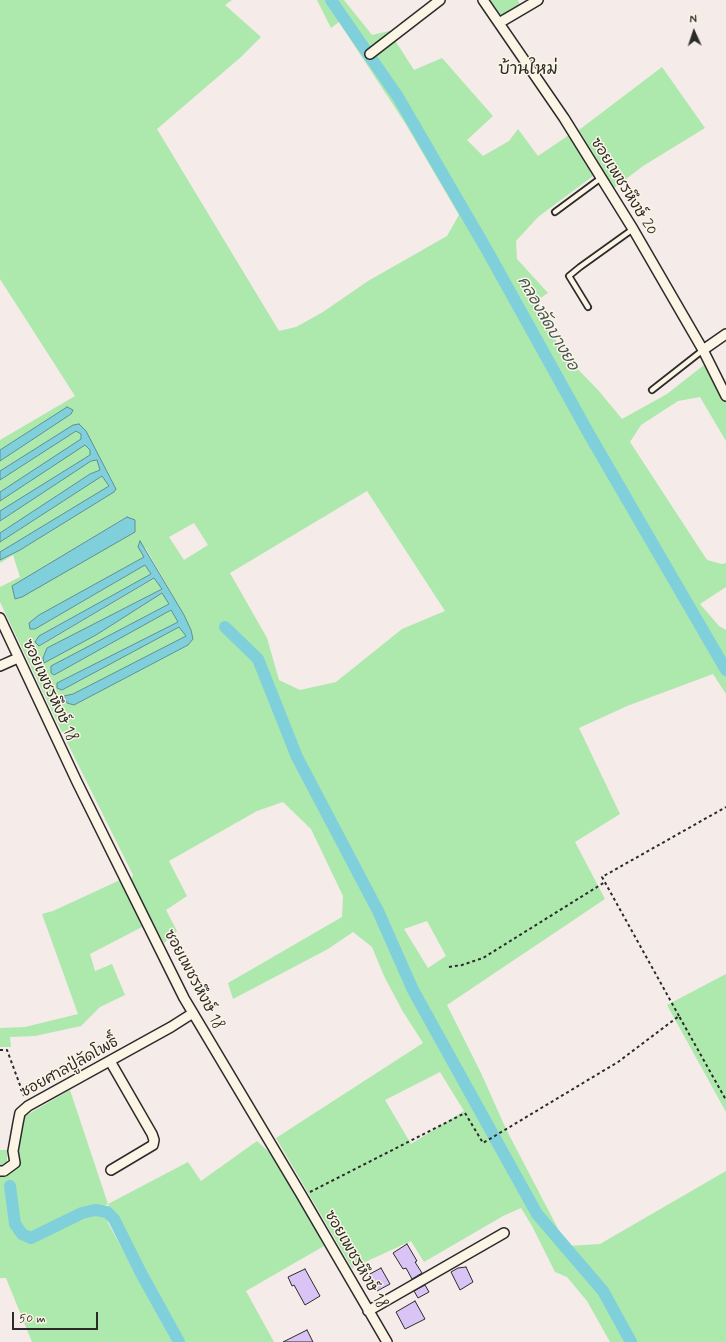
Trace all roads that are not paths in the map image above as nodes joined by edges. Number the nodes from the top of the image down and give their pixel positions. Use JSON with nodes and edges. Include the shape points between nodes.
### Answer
{"nodes":[{"id":1,"x":440,"y":0,"type":"edge"},
{"id":2,"x":483,"y":0,"type":"edge"},
{"id":3,"x":538,"y":0,"type":"edge"},
{"id":4,"x":499,"y":23,"type":"junction"},
{"id":5,"x":370,"y":54,"type":"dead end"},
{"id":6,"x":601,"y":178,"type":"junction"},
{"id":7,"x":556,"y":212,"type":"dead end"},
{"id":8,"x":633,"y":229,"type":"junction"},
{"id":9,"x":588,"y":307,"type":"dead end"},
{"id":10,"x":726,"y":334,"type":"edge"},
{"id":11,"x":704,"y":350,"type":"junction"},
{"id":12,"x":652,"y":390,"type":"dead end"},
{"id":13,"x":726,"y":396,"type":"edge"},
{"id":14,"x":0,"y":618,"type":"edge"},
{"id":15,"x":18,"y":658,"type":"junction"},
{"id":16,"x":0,"y":666,"type":"edge"},
{"id":17,"x":193,"y":1013,"type":"junction"},
{"id":18,"x":110,"y":1061,"type":"junction"},
{"id":19,"x":111,"y":1170,"type":"dead end"},
{"id":20,"x":0,"y":1171,"type":"edge"},
{"id":21,"x":504,"y":1233,"type":"dead end"},
{"id":22,"x":368,"y":1310,"type":"junction"},
{"id":23,"x":386,"y":1342,"type":"edge"}],
"edges":[{"from":1,"to":5,"type":"street"},
{"from":2,"to":4,"type":"street","name":"ซอยเพชรหึงษ์ 20"},
{"from":3,"to":4,"type":"street"},
{"from":4,"to":6,"type":"street","name":"ซอยเพชรหึงษ์ 20","via":[[564,118]]},
{"from":6,"to":7,"type":"lane"},
{"from":6,"to":8,"type":"street","name":"ซอยเพชรหึงษ์ 20"},
{"from":8,"to":9,"type":"lane","via":[[569,276]]},
{"from":8,"to":11,"type":"street","name":"ซอยเพชรหึงษ์ 20"},
{"from":10,"to":11,"type":"street"},
{"from":11,"to":12,"type":"lane"},
{"from":11,"to":13,"type":"street","name":"ซอยเพชรหึงษ์ 20"},
{"from":14,"to":15,"type":"street","name":"ซอยเพชรหึงษ์ 18"},
{"from":15,"to":16,"type":"street"},
{"from":15,"to":17,"type":"street","name":"ซอยเพชรหึงษ์ 18"},
{"from":17,"to":18,"type":"street","name":"ซอยศาลปู่ลัดโพธิ์"},
{"from":17,"to":22,"type":"street","name":"ซอยเพชรหึงษ์ 18"},
{"from":18,"to":19,"type":"street","via":[[154,1140],[153,1145]]},
{"from":18,"to":20,"type":"street","name":"ซอยศาลปู่ลัดโพธิ์","via":[[28,1106],[20,1113],[13,1151],[14,1163]]},
{"from":21,"to":22,"type":"street"},
{"from":22,"to":23,"type":"street","name":"ซอยเพชรหึงษ์ 18"}]}
